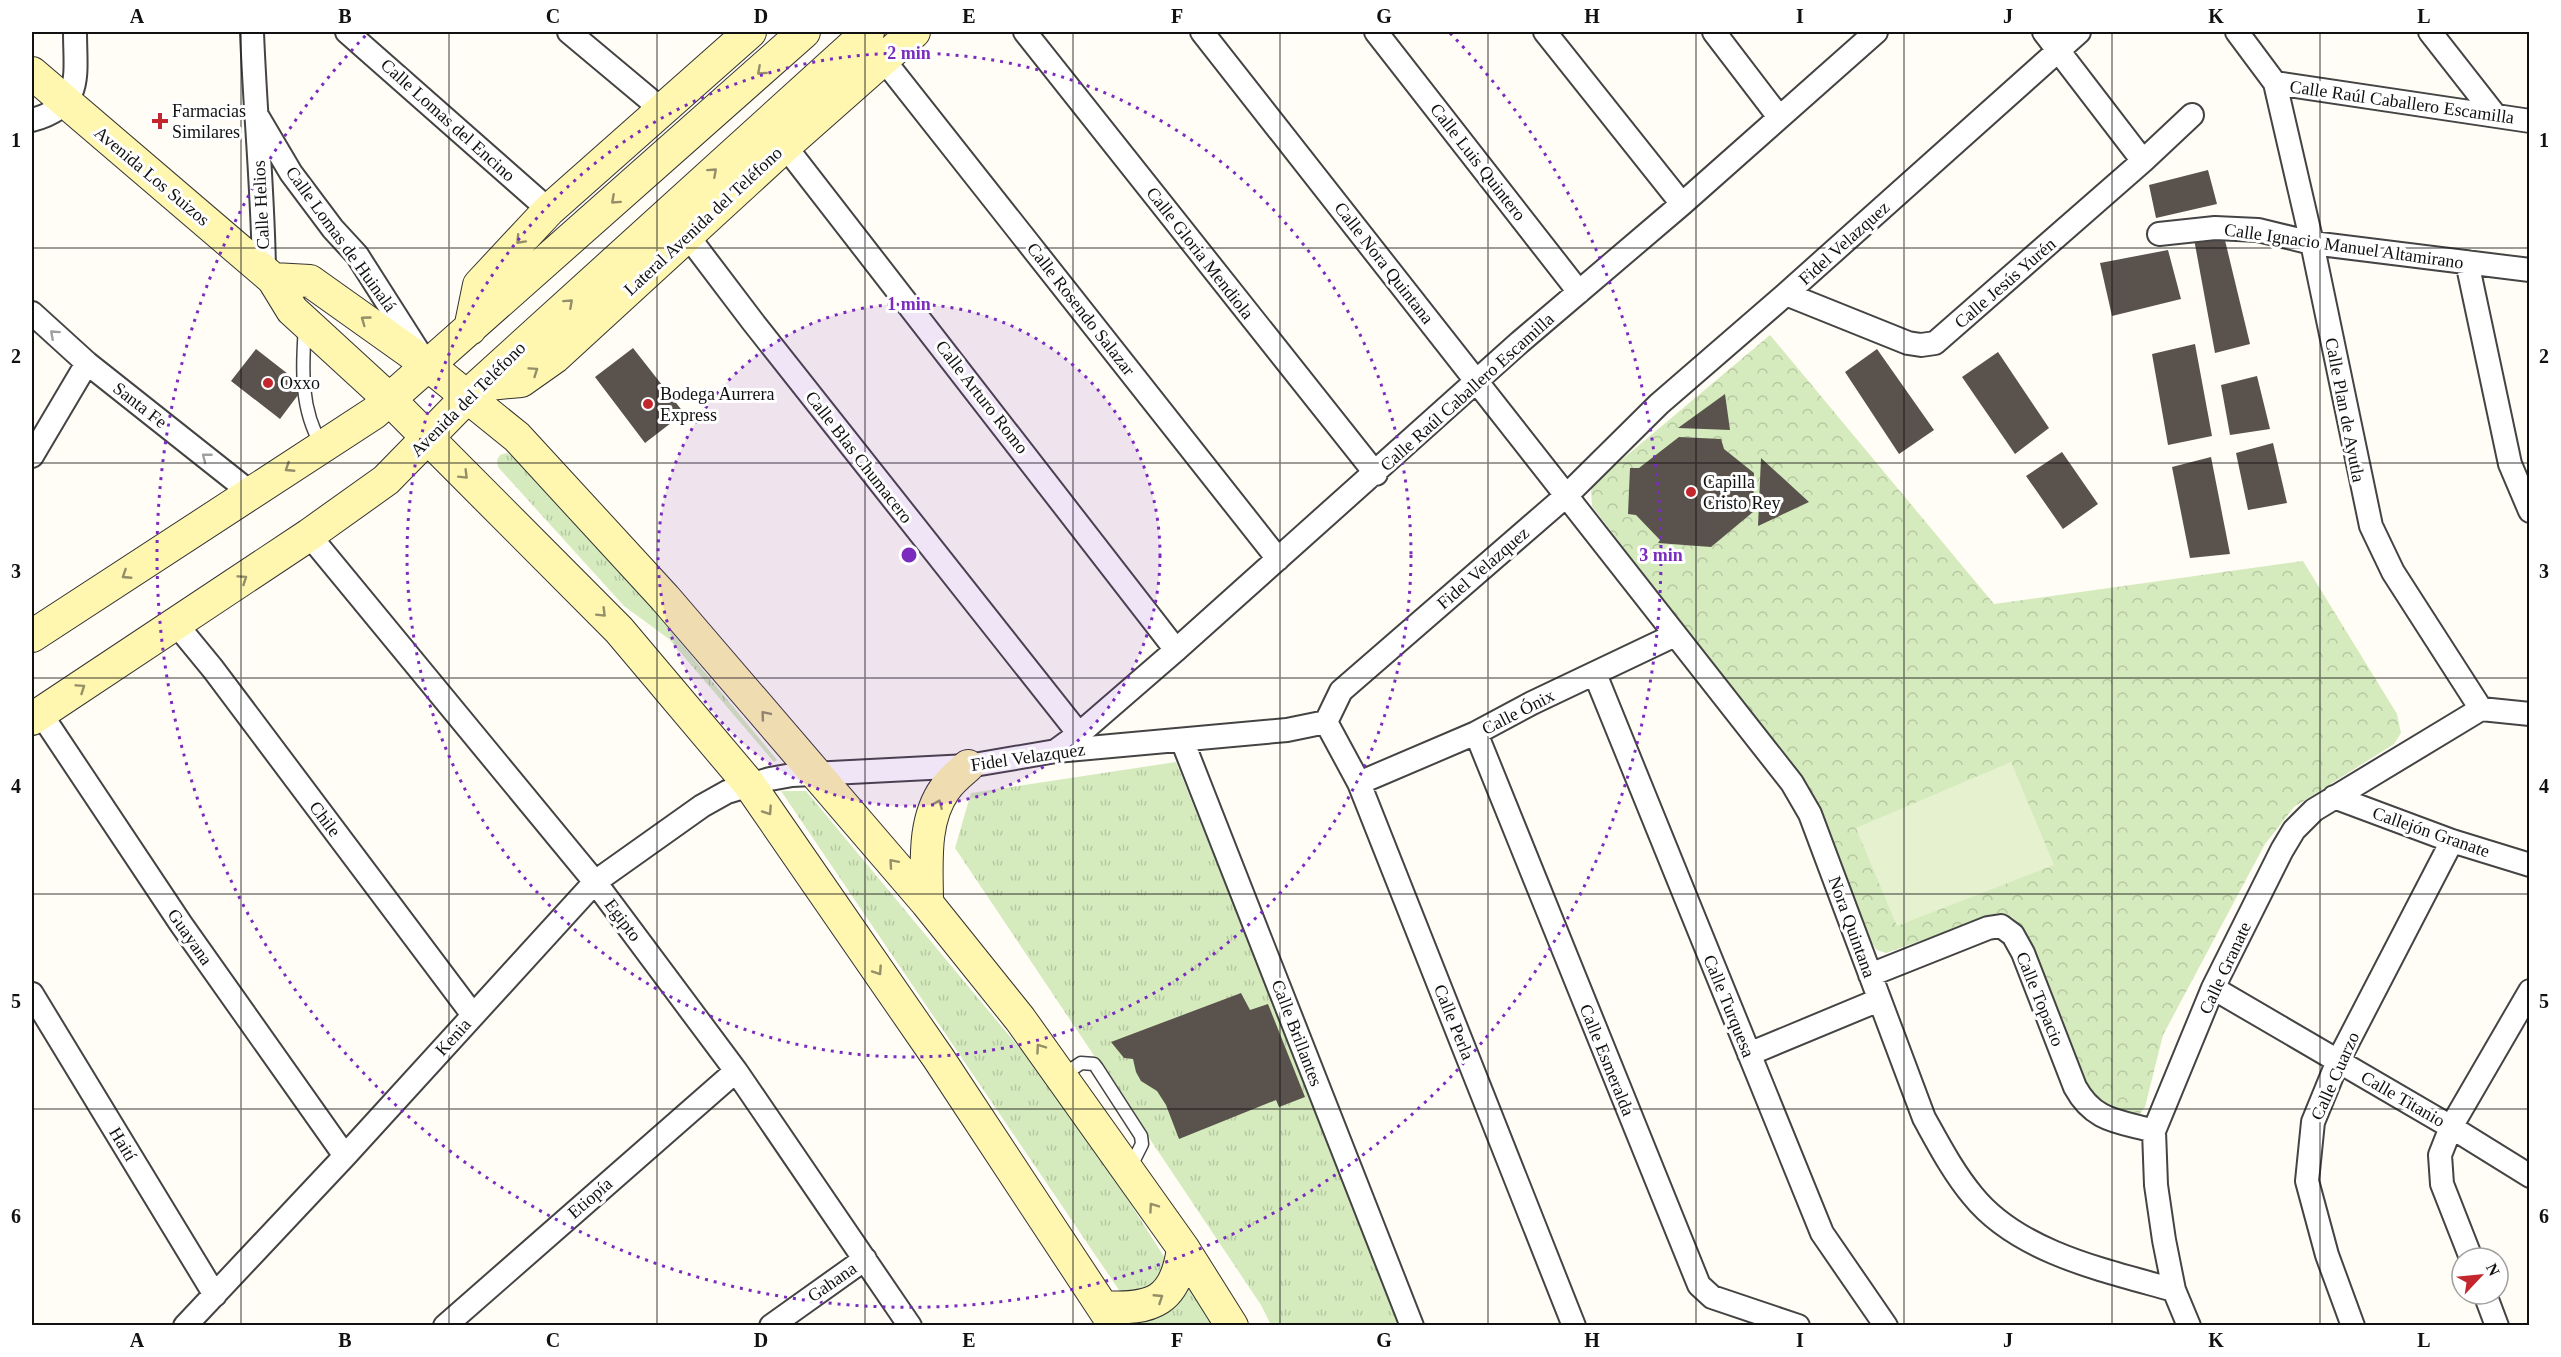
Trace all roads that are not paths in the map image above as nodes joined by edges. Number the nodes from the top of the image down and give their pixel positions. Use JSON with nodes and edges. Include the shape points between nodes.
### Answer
{"nodes":[{"id":1,"x":75,"y":32,"type":"edge"},
{"id":2,"x":252,"y":32,"type":"edge"},
{"id":3,"x":347,"y":32,"type":"edge"},
{"id":4,"x":569,"y":32,"type":"edge"},
{"id":5,"x":750,"y":32,"type":"edge"},
{"id":6,"x":804,"y":32,"type":"edge"},
{"id":7,"x":868,"y":32,"type":"edge"},
{"id":8,"x":914,"y":32,"type":"edge"},
{"id":9,"x":1026,"y":32,"type":"edge"},
{"id":10,"x":1202,"y":32,"type":"edge"},
{"id":11,"x":1376,"y":32,"type":"edge"},
{"id":12,"x":1545,"y":32,"type":"edge"},
{"id":13,"x":1714,"y":32,"type":"edge"},
{"id":14,"x":1876,"y":32,"type":"edge"},
{"id":15,"x":2044,"y":32,"type":"edge"},
{"id":16,"x":2079,"y":32,"type":"edge"},
{"id":17,"x":2237,"y":32,"type":"edge"},
{"id":18,"x":2430,"y":32,"type":"edge"},
{"id":19,"x":2058,"y":49,"type":"junction"},
{"id":20,"x":883,"y":59,"type":"junction"},
{"id":21,"x":709,"y":68,"type":"junction"},
{"id":22,"x":32,"y":73,"type":"edge"},
{"id":23,"x":2275,"y":83,"type":"junction"},
{"id":24,"x":820,"y":94,"type":"junction"},
{"id":25,"x":734,"y":95,"type":"junction"},
{"id":26,"x":66,"y":104,"type":"junction"},
{"id":27,"x":661,"y":109,"type":"junction"},
{"id":28,"x":255,"y":112,"type":"junction"},
{"id":29,"x":2192,"y":115,"type":"dead end"},
{"id":30,"x":2495,"y":115,"type":"junction"},
{"id":31,"x":1779,"y":117,"type":"junction"},
{"id":32,"x":33,"y":118,"type":"edge"},
{"id":33,"x":2529,"y":121,"type":"edge"},
{"id":34,"x":785,"y":146,"type":"junction"},
{"id":35,"x":2143,"y":161,"type":"junction"},
{"id":36,"x":1682,"y":204,"type":"junction"},
{"id":37,"x":549,"y":210,"type":"junction"},
{"id":38,"x":2159,"y":234,"type":"dead end"},
{"id":39,"x":687,"y":235,"type":"junction"},
{"id":40,"x":2312,"y":243,"type":"junction"},
{"id":41,"x":2467,"y":262,"type":"junction"},
{"id":42,"x":2529,"y":270,"type":"edge"},
{"id":43,"x":269,"y":275,"type":"junction"},
{"id":44,"x":1579,"y":292,"type":"junction"},
{"id":45,"x":1786,"y":294,"type":"junction"},
{"id":46,"x":32,"y":313,"type":"edge"},
{"id":47,"x":306,"y":323,"type":"junction"},
{"id":48,"x":470,"y":329,"type":"junction"},
{"id":49,"x":87,"y":363,"type":"junction"},
{"id":50,"x":455,"y":382,"type":"junction"},
{"id":51,"x":1477,"y":382,"type":"junction"},
{"id":52,"x":408,"y":419,"type":"junction"},
{"id":53,"x":322,"y":447,"type":"junction"},
{"id":54,"x":32,"y":456,"type":"edge"},
{"id":55,"x":1376,"y":474,"type":"junction"},
{"id":56,"x":251,"y":493,"type":"junction"},
{"id":57,"x":1568,"y":495,"type":"junction"},
{"id":58,"x":2529,"y":511,"type":"edge"},
{"id":59,"x":309,"y":535,"type":"junction"},
{"id":60,"x":1278,"y":559,"type":"junction"},
{"id":61,"x":176,"y":624,"type":"junction"},
{"id":62,"x":1675,"y":635,"type":"junction"},
{"id":63,"x":32,"y":636,"type":"edge"},
{"id":64,"x":1176,"y":650,"type":"junction"},
{"id":65,"x":1595,"y":674,"type":"junction"},
{"id":66,"x":2481,"y":710,"type":"junction"},
{"id":67,"x":2529,"y":714,"type":"edge"},
{"id":68,"x":36,"y":717,"type":"edge"},
{"id":69,"x":1326,"y":722,"type":"junction"},
{"id":70,"x":1476,"y":733,"type":"junction"},
{"id":71,"x":1079,"y":734,"type":"junction"},
{"id":72,"x":1182,"y":740,"type":"junction"},
{"id":73,"x":1056,"y":751,"type":"junction"},
{"id":74,"x":968,"y":766,"type":"junction"},
{"id":75,"x":815,"y":774,"type":"junction"},
{"id":76,"x":1359,"y":783,"type":"junction"},
{"id":77,"x":749,"y":784,"type":"junction"},
{"id":78,"x":2334,"y":797,"type":"junction"},
{"id":79,"x":2452,"y":841,"type":"junction"},
{"id":80,"x":2529,"y":865,"type":"edge"},
{"id":81,"x":595,"y":882,"type":"junction"},
{"id":82,"x":927,"y":903,"type":"junction"},
{"id":83,"x":1870,"y":975,"type":"junction"},
{"id":84,"x":2213,"y":988,"type":"junction"},
{"id":85,"x":2529,"y":991,"type":"edge"},
{"id":86,"x":32,"y":994,"type":"edge"},
{"id":87,"x":1879,"y":1000,"type":"junction"},
{"id":88,"x":473,"y":1015,"type":"junction"},
{"id":89,"x":1749,"y":1054,"type":"junction"},
{"id":90,"x":2338,"y":1061,"type":"junction"},
{"id":91,"x":736,"y":1071,"type":"junction"},
{"id":92,"x":2451,"y":1127,"type":"junction"},
{"id":93,"x":2154,"y":1131,"type":"junction"},
{"id":94,"x":345,"y":1156,"type":"junction"},
{"id":95,"x":2529,"y":1176,"type":"edge"},
{"id":96,"x":2466,"y":1246,"type":"edge"},
{"id":97,"x":1183,"y":1248,"type":"junction"},
{"id":98,"x":865,"y":1259,"type":"junction"},
{"id":99,"x":2174,"y":1290,"type":"junction"},
{"id":100,"x":215,"y":1294,"type":"junction"},
{"id":101,"x":2490,"y":1306,"type":"edge"},
{"id":102,"x":1109,"y":1316,"type":"edge"},
{"id":103,"x":1783,"y":1324,"type":"edge"},
{"id":104,"x":185,"y":1326,"type":"edge"},
{"id":105,"x":445,"y":1326,"type":"edge"},
{"id":106,"x":771,"y":1326,"type":"edge"},
{"id":107,"x":910,"y":1326,"type":"edge"},
{"id":108,"x":1232,"y":1326,"type":"edge"},
{"id":109,"x":1413,"y":1326,"type":"edge"},
{"id":110,"x":1574,"y":1326,"type":"edge"},
{"id":111,"x":1886,"y":1326,"type":"edge"},
{"id":112,"x":2189,"y":1326,"type":"edge"},
{"id":113,"x":2353,"y":1326,"type":"edge"},
{"id":114,"x":2497,"y":1326,"type":"edge"}],
"edges":[{"from":1,"to":26,"type":"street","via":[[73,90]]},
{"from":2,"to":28,"type":"street","name":"Calle Helios"},
{"from":3,"to":37,"type":"street","name":"Calle Lomas del Encino"},
{"from":4,"to":27,"type":"street"},
{"from":5,"to":21,"type":"main road"},
{"from":6,"to":25,"type":"main road","name":"Avenida del Teléfono","one_way":true},
{"from":7,"to":24,"type":"main road","name":"Avenida del Teléfono"},
{"from":8,"to":20,"type":"main road","name":"Lateral Avenida del Teléfono"},
{"from":9,"to":55,"type":"street","name":"Calle Gloria Mendiola"},
{"from":10,"to":51,"type":"street","name":"Calle Nora Quintana"},
{"from":11,"to":44,"type":"street","name":"Calle Luis Quintero"},
{"from":12,"to":36,"type":"street"},
{"from":13,"to":31,"type":"street"},
{"from":14,"to":31,"type":"street","name":"Calle Raúl Caballero Escamilla"},
{"from":15,"to":19,"type":"street"},
{"from":16,"to":19,"type":"street","name":"Fidel Velazquez"},
{"from":17,"to":23,"type":"street"},
{"from":18,"to":30,"type":"street"},
{"from":19,"to":35,"type":"street"},
{"from":19,"to":45,"type":"street","name":"Fidel Velazquez"},
{"from":20,"to":24,"type":"main road","name":"Lateral Avenida del Teléfono"},
{"from":20,"to":60,"type":"street","name":"Calle Rosendo Salazar"},
{"from":21,"to":25,"type":"main road"},
{"from":21,"to":27,"type":"main road"},
{"from":22,"to":26,"type":"main road","name":"Avenida Los Suizos"},
{"from":23,"to":30,"type":"street","name":"Calle Raúl Caballero Escamilla"},
{"from":23,"to":40,"type":"street","name":"Calle Plan de Ayutla"},
{"from":24,"to":34,"type":"main road","name":"Lateral Avenida del Teléfono"},
{"from":50,"to":24,"type":"main road","name":"Avenida del Teléfono","one_way":true},
{"from":25,"to":48,"type":"main road","name":"Avenida del Teléfono","one_way":true},
{"from":26,"to":32,"type":"street"},
{"from":26,"to":43,"type":"main road","name":"Avenida Los Suizos"},
{"from":27,"to":37,"type":"main road"},
{"from":28,"to":43,"type":"street","name":"Calle Helios"},
{"from":28,"to":50,"type":"street","name":"Calle Lomas de Huinalá","via":[[291,173]]},
{"from":29,"to":35,"type":"street","name":"Calle Jesús Yurén"},
{"from":30,"to":33,"type":"street","name":"Calle Raúl Caballero Escamilla"},
{"from":31,"to":36,"type":"street","name":"Calle Raúl Caballero Escamilla"},
{"from":34,"to":39,"type":"main road","name":"Lateral Avenida del Teléfono"},
{"from":34,"to":64,"type":"street","name":"Calle Arturo Romo"},
{"from":35,"to":45,"type":"street","name":"Calle Jesús Yurén","via":[[1935,342],[1908,343]]},
{"from":36,"to":44,"type":"street","name":"Calle Raúl Caballero Escamilla"},
{"from":37,"to":48,"type":"main road","one_way":true,"via":[[479,285]]},
{"from":38,"to":40,"type":"street","name":"Calle Ignacio Manuel Altamirano","via":[[2215,228],[2258,230]]},
{"from":50,"to":39,"type":"main road","name":"Lateral Avenida del Teléfono","one_way":true,"via":[[520,381],[555,357]]},
{"from":39,"to":71,"type":"street","name":"Calle Blas Chumacero"},
{"from":40,"to":41,"type":"street","name":"Calle Ignacio Manuel Altamirano"},
{"from":40,"to":66,"type":"street","name":"Calle Plan de Ayutla","via":[[2371,526],[2393,572]]},
{"from":41,"to":42,"type":"street","name":"Calle Ignacio Manuel Altamirano"},
{"from":41,"to":58,"type":"street","via":[[2510,464]]},
{"from":43,"to":47,"type":"main road","name":"Avenida Los Suizos","via":[[292,310]]},
{"from":50,"to":43,"type":"main road","one_way":true,"via":[[310,280]]},
{"from":44,"to":51,"type":"street","name":"Calle Raúl Caballero Escamilla"},
{"from":45,"to":57,"type":"street","name":"Fidel Velazquez","via":[[1659,404]]},
{"from":49,"to":46,"type":"street","name":"Santa Fe","one_way":true},
{"from":47,"to":52,"type":"main road","name":"Avenida Los Suizos"},
{"from":47,"to":53,"type":"lane","via":[[302,366],[306,405],[312,430]]},
{"from":48,"to":50,"type":"main road","name":"Avenida del Teléfono"},
{"from":49,"to":54,"type":"street"},
{"from":56,"to":49,"type":"street","name":"Santa Fe","one_way":true},
{"from":50,"to":52,"type":"main road","name":"Avenida del Teléfono"},
{"from":50,"to":52,"type":"main road","name":"Avenida del Teléfono"},
{"from":75,"to":50,"type":"main road","one_way":true,"via":[[665,598],[524,445]]},
{"from":51,"to":55,"type":"street","name":"Calle Raúl Caballero Escamilla"},
{"from":51,"to":57,"type":"street","name":"Calle Nora Quintana"},
{"from":52,"to":53,"type":"main road","name":"Avenida del Teléfono","via":[[374,413]]},
{"from":52,"to":59,"type":"main road","name":"Avenida del Teléfono","via":[[386,480]]},
{"from":52,"to":77,"type":"main road","name":"Avenida Los Suizos","one_way":true,"via":[[619,630]]},
{"from":53,"to":56,"type":"main road","name":"Avenida del Teléfono","one_way":true},
{"from":55,"to":60,"type":"street","name":"Calle Raúl Caballero Escamilla"},
{"from":56,"to":63,"type":"main road","name":"Avenida del Teléfono","one_way":true},
{"from":57,"to":62,"type":"street","name":"Nora Quintana"},
{"from":57,"to":69,"type":"street","name":"Fidel Velazquez","via":[[1341,691]]},
{"from":61,"to":59,"type":"main road","name":"Avenida del Teléfono","one_way":true},
{"from":59,"to":81,"type":"street","name":"Egipto"},
{"from":60,"to":64,"type":"street","name":"Calle Raúl Caballero Escamilla"},
{"from":68,"to":61,"type":"main road","name":"Avenida del Teléfono","one_way":true},
{"from":61,"to":88,"type":"street","name":"Chile"},
{"from":62,"to":65,"type":"street","name":"Calle Ónix"},
{"from":62,"to":83,"type":"street","name":"Nora Quintana","via":[[1798,793],[1810,814]]},
{"from":64,"to":71,"type":"street","name":"Calle Raúl Caballero Escamilla"},
{"from":65,"to":70,"type":"street","name":"Calle Ónix"},
{"from":65,"to":89,"type":"street","name":"Calle Turquesa"},
{"from":66,"to":67,"type":"street"},
{"from":66,"to":78,"type":"street","name":"Calle Granate"},
{"from":68,"to":94,"type":"street","name":"Guayana"},
{"from":69,"to":72,"type":"street","name":"Fidel Velazquez"},
{"from":69,"to":76,"type":"street","name":"Calle Perla"},
{"from":70,"to":76,"type":"street","name":"Calle Ónix"},
{"from":70,"to":103,"type":"street","name":"Calle Esmeralda","via":[[1699,1286],[1712,1297]]},
{"from":71,"to":73,"type":"street","name":"Calle Raúl Caballero Escamilla"},
{"from":72,"to":73,"type":"street","name":"Fidel Velazquez"},
{"from":72,"to":109,"type":"street","name":"Calle Brillantes"},
{"from":73,"to":74,"type":"street","name":"Fidel Velazquez"},
{"from":74,"to":75,"type":"street","name":"Fidel Velazquez"},
{"from":82,"to":74,"type":"main road","one_way":true,"via":[[927,848],[933,816],[944,790]]},
{"from":75,"to":77,"type":"street","name":"Fidel Velazquez"},
{"from":82,"to":75,"type":"main road","one_way":true},
{"from":76,"to":110,"type":"street","name":"Calle Perla"},
{"from":77,"to":81,"type":"street","name":"Kenia","via":[[702,806]]},
{"from":77,"to":102,"type":"main road","name":"Avenida Los Suizos","one_way":true,"via":[[939,1059]]},
{"from":78,"to":79,"type":"street","name":"Callejón Granate"},
{"from":78,"to":84,"type":"street","name":"Calle Granate","via":[[2294,830]]},
{"from":79,"to":80,"type":"street","name":"Callejón Granate"},
{"from":79,"to":90,"type":"street","name":"Calle Cuarzo"},
{"from":81,"to":88,"type":"street","name":"Kenia"},
{"from":81,"to":91,"type":"street","name":"Egipto"},
{"from":97,"to":82,"type":"main road","one_way":true,"via":[[1020,1019]]},
{"from":83,"to":87,"type":"street","name":"Nora Quintana"},
{"from":83,"to":93,"type":"street","name":"Calle Topacio","via":[[2001,926],[2013,935],[2023,953],[2083,1102],[2098,1115]]},
{"from":84,"to":90,"type":"street","name":"Calle Titanio"},
{"from":84,"to":93,"type":"street","name":"Calle Granate"},
{"from":85,"to":92,"type":"street"},
{"from":86,"to":100,"type":"street","name":"Haití"},
{"from":87,"to":89,"type":"street"},
{"from":87,"to":99,"type":"street","name":"Nora Quintana","via":[[1924,1118],[1974,1198],[2017,1235],[2080,1263]]},
{"from":88,"to":94,"type":"street","name":"Kenia"},
{"from":89,"to":111,"type":"street","name":"Calle Turquesa","via":[[1822,1233]]},
{"from":90,"to":92,"type":"street","name":"Calle Titanio"},
{"from":90,"to":113,"type":"street","name":"Calle Cuarzo","via":[[2313,1122],[2307,1181],[2327,1255]]},
{"from":91,"to":98,"type":"street","name":"Egipto"},
{"from":91,"to":105,"type":"street","name":"Etiopía"},
{"from":92,"to":95,"type":"street","name":"Calle Titanio"},
{"from":92,"to":96,"type":"street","via":[[2440,1155],[2442,1184]]},
{"from":93,"to":99,"type":"street","name":"Calle Granate","via":[[2156,1185]]},
{"from":94,"to":100,"type":"street","name":"Kenia"},
{"from":102,"to":97,"type":"main road","one_way":true,"via":[[1157,1300],[1171,1290]]},
{"from":97,"to":108,"type":"main road"},
{"from":98,"to":106,"type":"street","name":"Gahana"},
{"from":98,"to":107,"type":"street","name":"Egipto"},
{"from":99,"to":112,"type":"street","name":"Calle Granate"},
{"from":100,"to":104,"type":"street","name":"Kenia"},
{"from":101,"to":114,"type":"street"}]}
